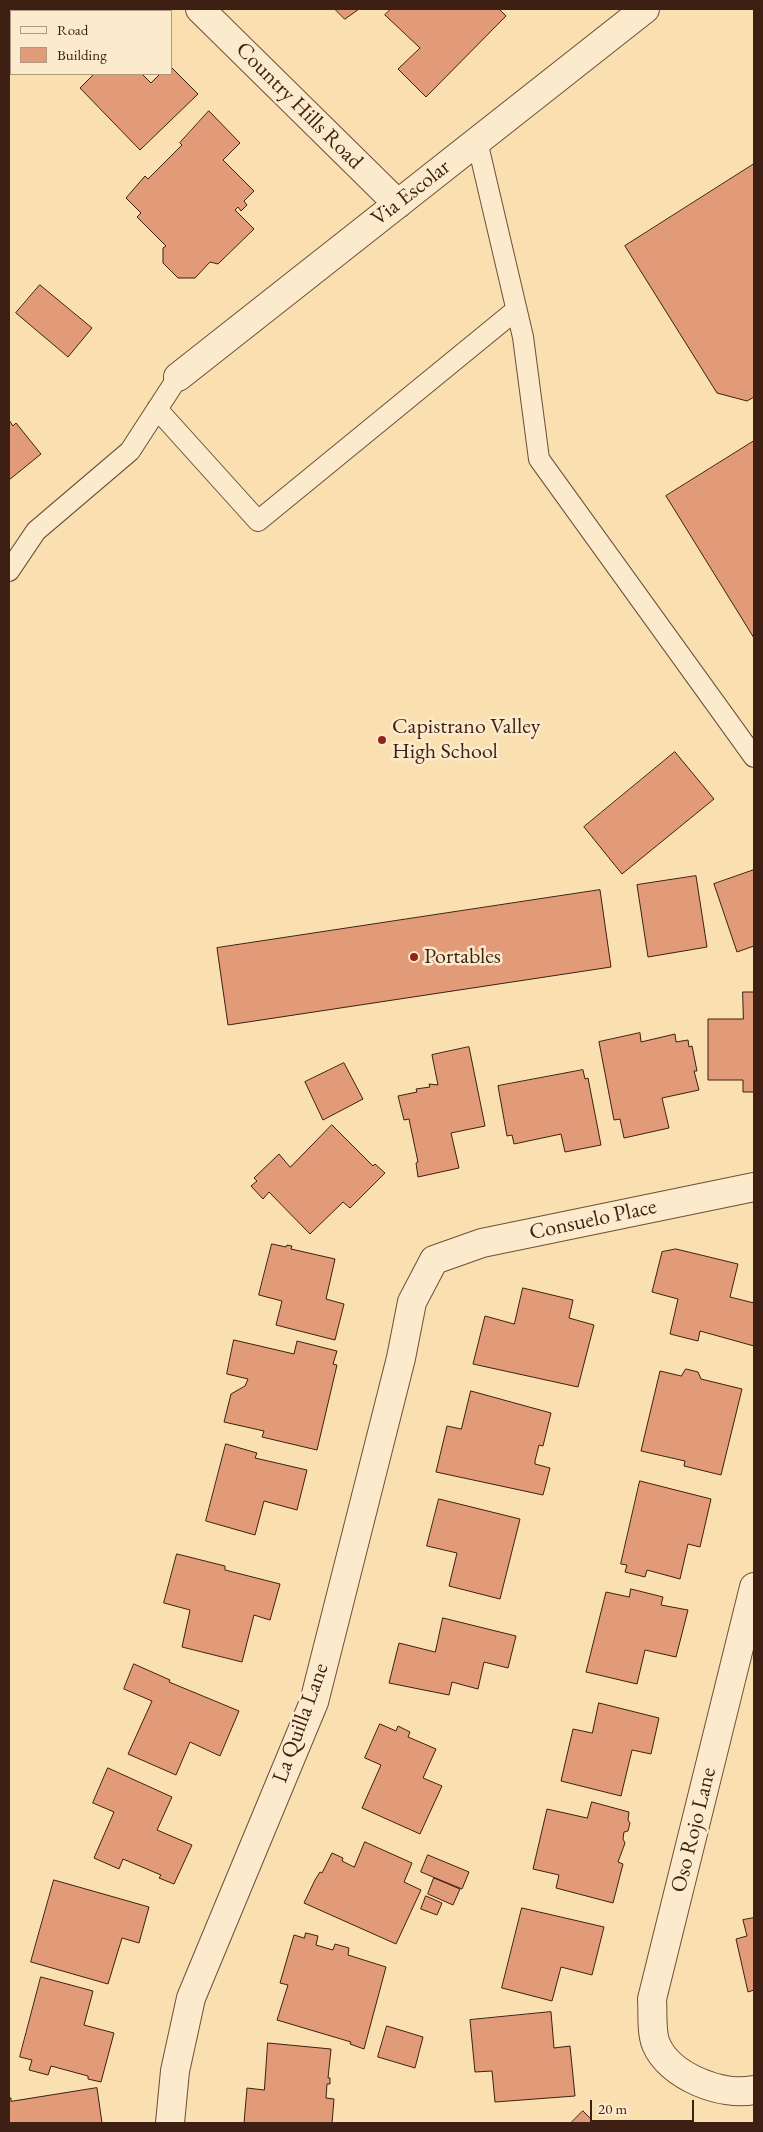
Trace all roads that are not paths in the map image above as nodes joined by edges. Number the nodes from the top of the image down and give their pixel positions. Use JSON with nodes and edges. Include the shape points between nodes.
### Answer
{"nodes":[{"id":1,"x":200,"y":9,"type":"edge"},
{"id":2,"x":646,"y":9,"type":"edge"},
{"id":3,"x":477,"y":140,"type":"junction"},
{"id":4,"x":398,"y":204,"type":"junction"},
{"id":5,"x":516,"y":310,"type":"junction"},
{"id":6,"x":178,"y":378,"type":"joint"},
{"id":7,"x":156,"y":409,"type":"junction"},
{"id":8,"x":9,"y":571,"type":"edge"},
{"id":9,"x":754,"y":757,"type":"edge"},
{"id":10,"x":754,"y":1187,"type":"edge"},
{"id":11,"x":434,"y":1260,"type":"joint"},
{"id":12,"x":754,"y":1588,"type":"edge"},
{"id":13,"x":754,"y":2090,"type":"edge"},
{"id":14,"x":170,"y":2123,"type":"edge"}],
"edges":[{"from":1,"to":4,"type":"street","name":"Country Hills Road"},
{"from":2,"to":3,"type":"street","name":"Via Escolar"},
{"from":3,"to":4,"type":"street","name":"Via Escolar"},
{"from":3,"to":5,"type":"lane"},
{"from":4,"to":6,"type":"street","name":"Via Escolar"},
{"from":5,"to":7,"type":"lane","via":[[258,521]]},
{"from":5,"to":9,"type":"lane","via":[[523,338],[539,458]]},
{"from":6,"to":7,"type":"lane"},
{"from":7,"to":8,"type":"lane","via":[[130,451],[36,531]]},
{"from":10,"to":11,"type":"street","name":"Consuelo Place","via":[[482,1243]]},
{"from":11,"to":14,"type":"street","name":"La Quilla Lane","via":[[412,1302],[401,1358],[314,1702],[191,1998],[175,2071]]},
{"from":12,"to":13,"type":"street","name":"Oso Rojo Lane","via":[[652,1998],[656,2044],[673,2069],[709,2086],[747,2092]]}]}
